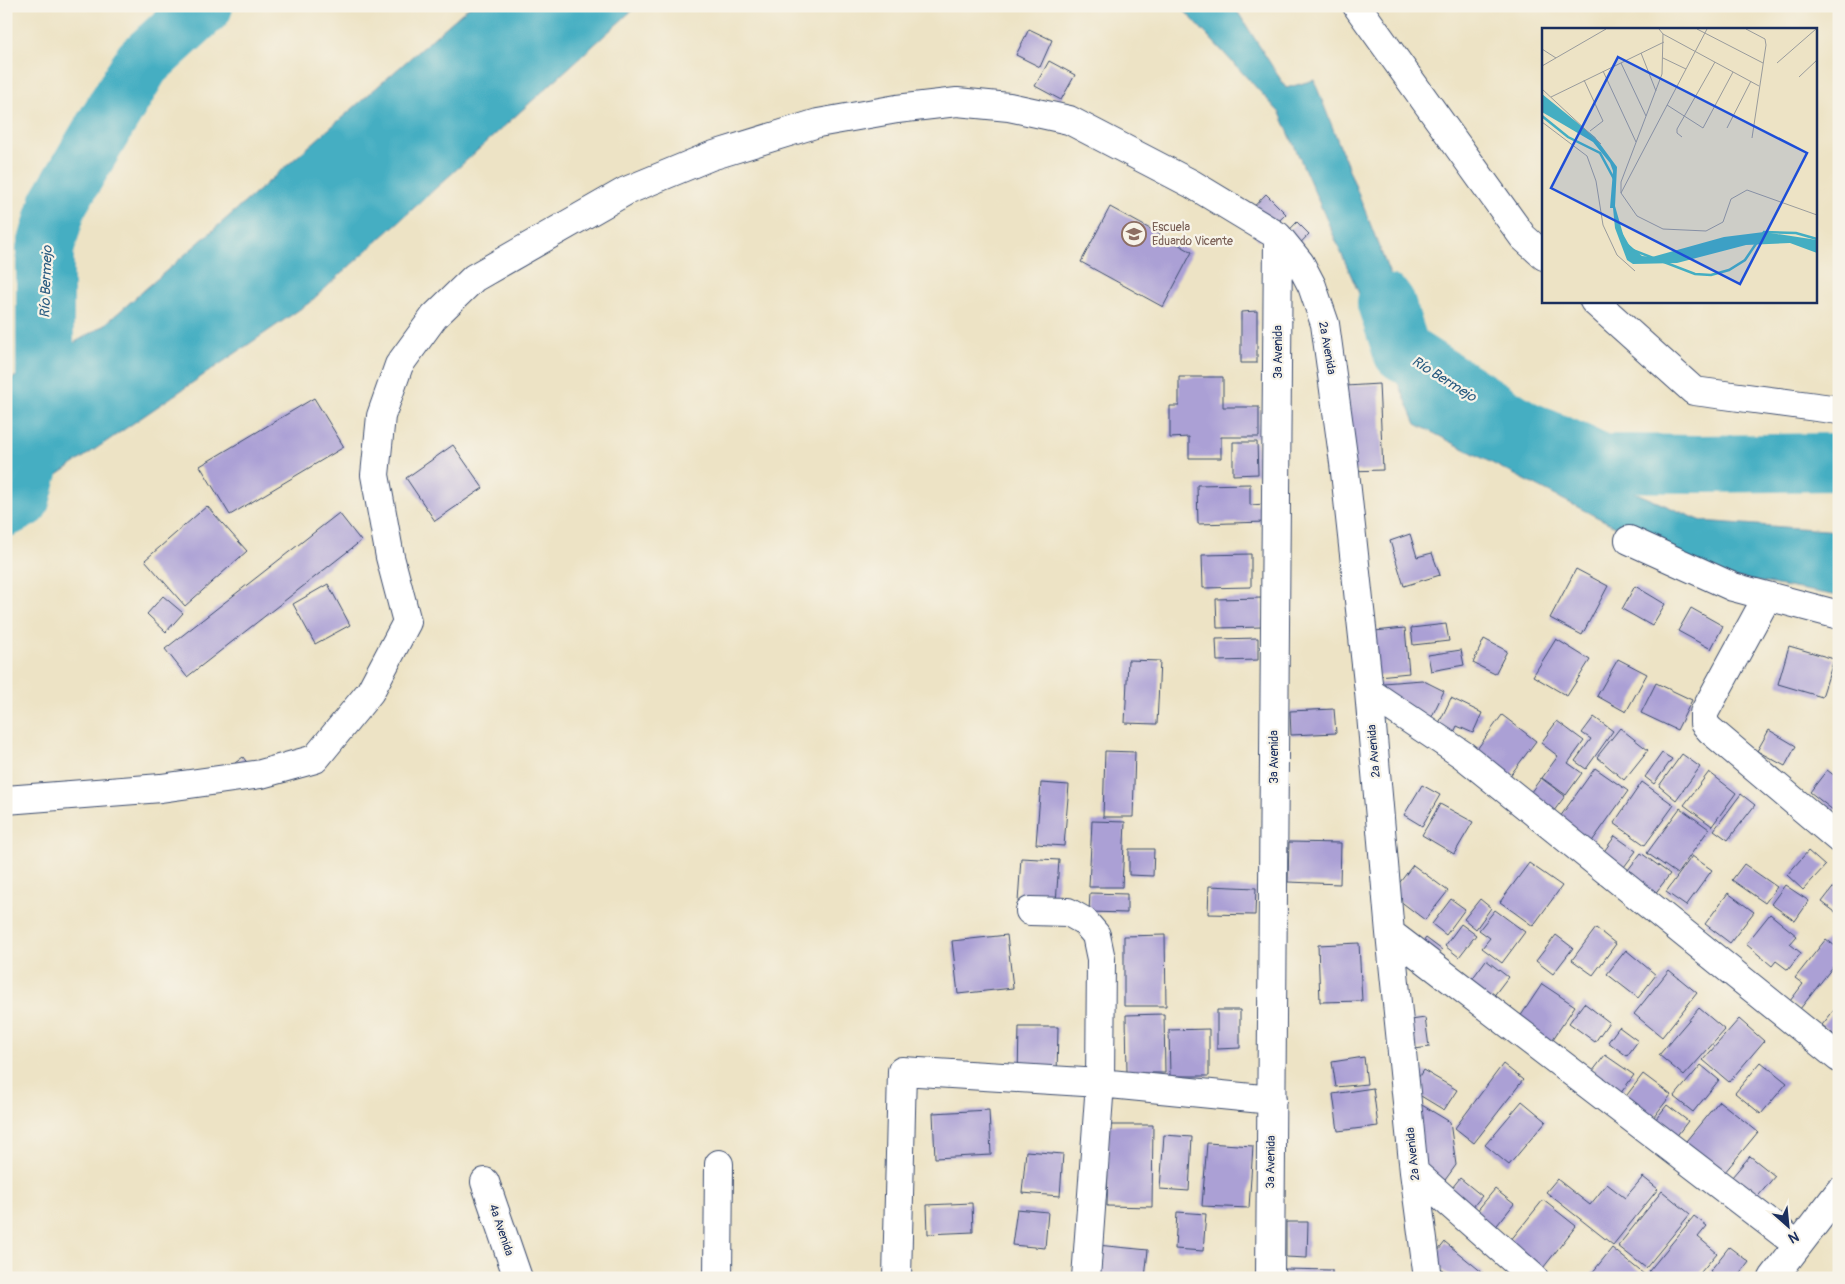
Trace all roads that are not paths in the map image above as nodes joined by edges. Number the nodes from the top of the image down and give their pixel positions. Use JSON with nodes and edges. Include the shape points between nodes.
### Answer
{"nodes":[{"id":1,"x":1357,"y":6,"type":"edge"},
{"id":2,"x":1278,"y":236,"type":"junction"},
{"id":3,"x":1542,"y":254,"type":"edge"},
{"id":4,"x":1595,"y":302,"type":"edge"},
{"id":5,"x":1839,"y":410,"type":"edge"},
{"id":6,"x":1630,"y":540,"type":"dead end"},
{"id":7,"x":1768,"y":597,"type":"junction"},
{"id":8,"x":1839,"y":615,"type":"edge"},
{"id":9,"x":1369,"y":692,"type":"junction"},
{"id":10,"x":6,"y":800,"type":"edge"},
{"id":11,"x":1839,"y":839,"type":"edge"},
{"id":12,"x":1030,"y":911,"type":"dead end"},
{"id":13,"x":1390,"y":933,"type":"junction"},
{"id":14,"x":1839,"y":1058,"type":"edge"},
{"id":15,"x":1100,"y":1083,"type":"junction"},
{"id":16,"x":1272,"y":1100,"type":"junction"},
{"id":17,"x":718,"y":1164,"type":"dead end"},
{"id":18,"x":1414,"y":1172,"type":"junction"},
{"id":19,"x":485,"y":1182,"type":"dead end"},
{"id":20,"x":1839,"y":1192,"type":"edge"},
{"id":21,"x":1798,"y":1245,"type":"junction"},
{"id":22,"x":518,"y":1278,"type":"edge"},
{"id":23,"x":718,"y":1278,"type":"edge"},
{"id":24,"x":897,"y":1278,"type":"edge"},
{"id":25,"x":1086,"y":1278,"type":"edge"},
{"id":26,"x":1270,"y":1278,"type":"edge"},
{"id":27,"x":1428,"y":1278,"type":"edge"},
{"id":28,"x":1534,"y":1278,"type":"edge"},
{"id":29,"x":1773,"y":1278,"type":"edge"}],
"edges":[{"from":1,"to":3,"type":"street","via":[[1523,237]]},
{"from":2,"to":9,"type":"street","name":"2a Avenida","via":[[1300,263],[1325,324]]},
{"from":2,"to":10,"type":"street","name":"2a Avenida","via":[[1192,184],[1070,120],[1009,106],[957,102],[818,123],[711,156],[626,191],[474,278],[434,317],[399,365],[381,416],[375,475],[406,622],[370,692],[315,759],[261,774],[161,788]]},
{"from":2,"to":16,"type":"street","name":"3a Avenida"},
{"from":4,"to":5,"type":"street","via":[[1694,391]]},
{"from":6,"to":7,"type":"street","via":[[1733,587]]},
{"from":7,"to":8,"type":"street"},
{"from":7,"to":11,"type":"street","via":[[1704,713],[1704,723]]},
{"from":9,"to":13,"type":"street","name":"2a Avenida"},
{"from":9,"to":14,"type":"street","via":[[1463,755]]},
{"from":12,"to":15,"type":"street","via":[[1068,912],[1084,921],[1096,935],[1101,959]]},
{"from":13,"to":18,"type":"street","name":"2a Avenida"},
{"from":13,"to":21,"type":"street"},
{"from":15,"to":16,"type":"street"},
{"from":15,"to":24,"type":"street","via":[[902,1071]]},
{"from":15,"to":25,"type":"street"},
{"from":16,"to":26,"type":"street","name":"3a Avenida"},
{"from":17,"to":23,"type":"street"},
{"from":18,"to":27,"type":"street","name":"2a Avenida"},
{"from":18,"to":28,"type":"street"},
{"from":19,"to":22,"type":"street","name":"4a Avenida"},
{"from":20,"to":21,"type":"street"},
{"from":21,"to":29,"type":"street"}]}
